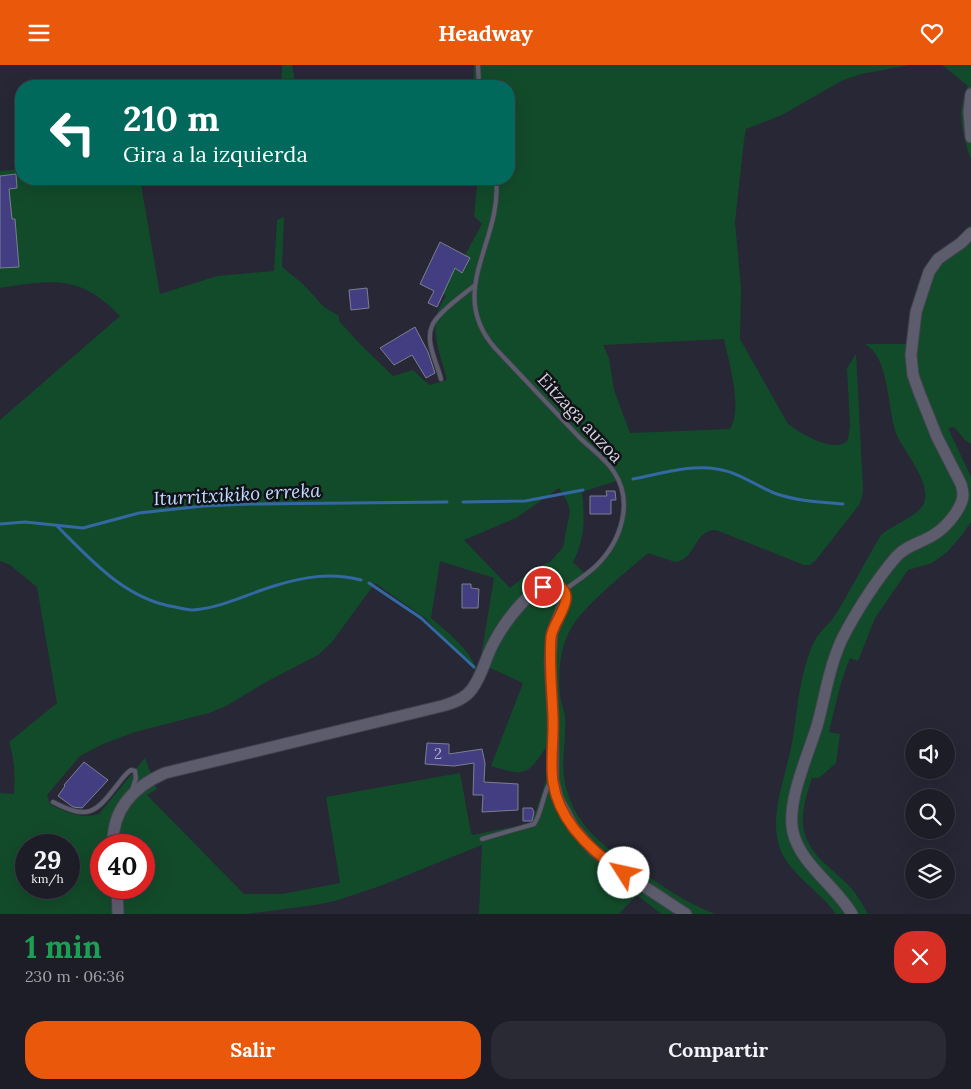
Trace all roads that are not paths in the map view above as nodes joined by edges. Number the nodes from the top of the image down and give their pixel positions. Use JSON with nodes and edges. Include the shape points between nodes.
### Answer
{"nodes":[{"id":1,"x":478,"y":65,"type":"edge"},
{"id":2,"x":479,"y":80,"type":"edge"},
{"id":3,"x":971,"y":94,"type":"edge"},
{"id":4,"x":971,"y":137,"type":"edge"},
{"id":5,"x":496,"y":185,"type":"edge"},
{"id":6,"x":971,"y":233,"type":"edge"},
{"id":7,"x":474,"y":286,"type":"junction"},
{"id":8,"x":442,"y":379,"type":"dead end"},
{"id":9,"x":563,"y":591,"type":"junction"},
{"id":10,"x":553,"y":780,"type":"junction"},
{"id":11,"x":128,"y":799,"type":"junction"},
{"id":12,"x":53,"y":802,"type":"dead end"},
{"id":13,"x":115,"y":834,"type":"edge"},
{"id":14,"x":482,"y":839,"type":"dead end"},
{"id":15,"x":117,"y":899,"type":"edge"},
{"id":16,"x":118,"y":914,"type":"edge"},
{"id":17,"x":686,"y":914,"type":"edge"},
{"id":18,"x":852,"y":914,"type":"edge"}],
"edges":[{"from":1,"to":2,"type":"lane"},
{"from":3,"to":4,"type":"street"},
{"from":5,"to":7,"type":"lane","name":"Eitzaga auzoa","via":[[493,216]]},
{"from":6,"to":18,"type":"street","via":[[940,257],[928,272],[916,312],[911,355],[916,385],[960,484],[962,501],[940,530],[898,555],[847,630],[829,674],[794,801],[792,827],[797,845]]},
{"from":7,"to":8,"type":"lane","via":[[453,303],[431,328],[433,354]]},
{"from":7,"to":9,"type":"lane","name":"Eitzaga auzoa","via":[[476,315],[484,335],[610,467],[622,487],[624,514],[612,546],[596,565]]},
{"from":9,"to":10,"type":"street","via":[[566,600],[553,629],[551,648]]},
{"from":9,"to":11,"type":"street","via":[[558,586],[548,585],[538,589],[524,602],[510,617],[473,688],[462,699],[168,772]]},
{"from":10,"to":14,"type":"lane","via":[[547,787],[534,824]]},
{"from":10,"to":17,"type":"street","via":[[564,811],[585,843]]},
{"from":11,"to":12,"type":"lane","via":[[136,778],[135,771],[131,770],[91,811],[75,812]]},
{"from":11,"to":13,"type":"street","via":[[116,817]]},
{"from":15,"to":16,"type":"street"}]}
